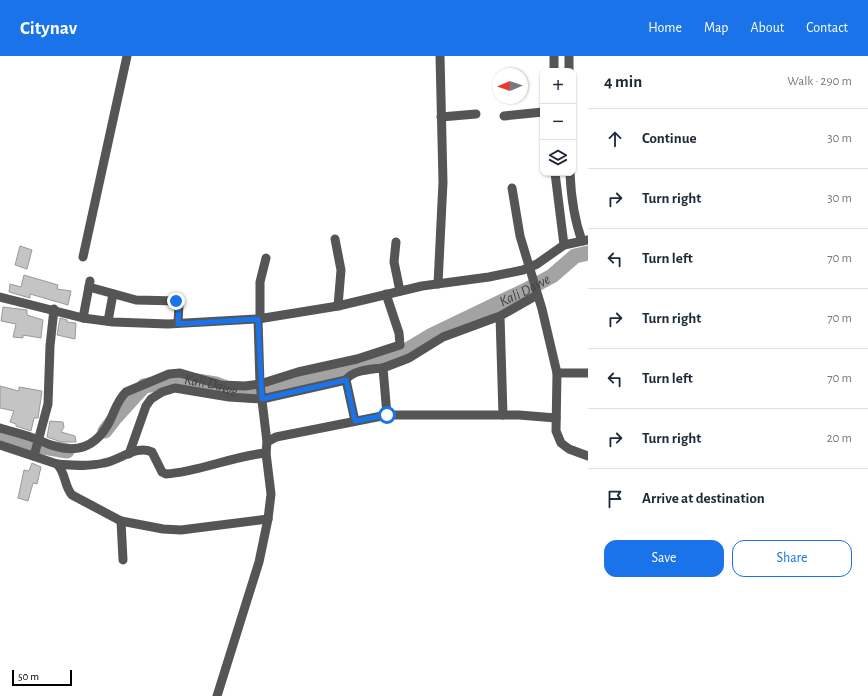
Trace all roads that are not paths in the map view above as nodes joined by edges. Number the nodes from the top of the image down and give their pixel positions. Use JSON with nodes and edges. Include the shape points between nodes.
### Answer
{"nodes":[{"id":1,"x":127,"y":56,"type":"edge"},
{"id":2,"x":440,"y":56,"type":"edge"},
{"id":3,"x":554,"y":56,"type":"edge"},
{"id":4,"x":569,"y":56,"type":"edge"},
{"id":5,"x":554,"y":68,"type":"edge"},
{"id":6,"x":569,"y":68,"type":"edge"},
{"id":7,"x":540,"y":112,"type":"edge"},
{"id":8,"x":476,"y":114,"type":"dead end"},
{"id":9,"x":504,"y":116,"type":"dead end"},
{"id":10,"x":441,"y":117,"type":"junction"},
{"id":11,"x":555,"y":176,"type":"edge"},
{"id":12,"x":570,"y":176,"type":"edge"},
{"id":13,"x":512,"y":188,"type":"dead end"},
{"id":14,"x":335,"y":240,"type":"dead end"},
{"id":15,"x":585,"y":240,"type":"edge"},
{"id":16,"x":396,"y":242,"type":"dead end"},
{"id":17,"x":564,"y":245,"type":"junction"},
{"id":18,"x":82,"y":257,"type":"dead end"},
{"id":19,"x":266,"y":258,"type":"dead end"},
{"id":20,"x":530,"y":272,"type":"junction"},
{"id":21,"x":438,"y":284,"type":"junction"},
{"id":22,"x":400,"y":291,"type":"junction"},
{"id":23,"x":537,"y":293,"type":"junction"},
{"id":24,"x":113,"y":294,"type":"junction"},
{"id":25,"x":386,"y":294,"type":"junction"},
{"id":26,"x":0,"y":298,"type":"edge"},
{"id":27,"x":338,"y":306,"type":"junction"},
{"id":28,"x":54,"y":309,"type":"junction"},
{"id":29,"x":500,"y":316,"type":"junction"},
{"id":30,"x":83,"y":318,"type":"junction"},
{"id":31,"x":259,"y":319,"type":"junction"},
{"id":32,"x":108,"y":321,"type":"junction"},
{"id":33,"x":178,"y":324,"type":"junction"},
{"id":34,"x":382,"y":368,"type":"junction"},
{"id":35,"x":588,"y":372,"type":"edge"},
{"id":36,"x":557,"y":373,"type":"junction"},
{"id":37,"x":346,"y":380,"type":"junction"},
{"id":38,"x":261,"y":392,"type":"junction"},
{"id":39,"x":387,"y":415,"type":"junction"},
{"id":40,"x":503,"y":415,"type":"junction"},
{"id":41,"x":556,"y":418,"type":"junction"},
{"id":42,"x":355,"y":421,"type":"junction"},
{"id":43,"x":0,"y":428,"type":"edge"},
{"id":44,"x":267,"y":442,"type":"junction"},
{"id":45,"x":0,"y":445,"type":"edge"},
{"id":46,"x":36,"y":448,"type":"junction"},
{"id":47,"x":266,"y":453,"type":"junction"},
{"id":48,"x":129,"y":454,"type":"junction"},
{"id":49,"x":588,"y":456,"type":"edge"},
{"id":50,"x":57,"y":464,"type":"junction"},
{"id":51,"x":268,"y":519,"type":"junction"},
{"id":52,"x":121,"y":521,"type":"junction"},
{"id":53,"x":123,"y":560,"type":"dead end"},
{"id":54,"x":217,"y":696,"type":"edge"}],
"edges":[{"from":1,"to":18,"type":"street"},
{"from":2,"to":10,"type":"street"},
{"from":3,"to":5,"type":"street"},
{"from":4,"to":6,"type":"street"},
{"from":7,"to":9,"type":"street"},
{"from":8,"to":10,"type":"street"},
{"from":10,"to":21,"type":"street","via":[[443,182]]},
{"from":11,"to":17,"type":"street"},
{"from":12,"to":15,"type":"street","via":[[577,227]]},
{"from":13,"to":20,"type":"street","via":[[516,217]]},
{"from":14,"to":27,"type":"street","via":[[341,270]]},
{"from":15,"to":17,"type":"street"},
{"from":16,"to":22,"type":"street","via":[[394,262]]},
{"from":17,"to":20,"type":"street"},
{"from":19,"to":31,"type":"street","via":[[260,282]]},
{"from":20,"to":21,"type":"street"},
{"from":20,"to":23,"type":"street"},
{"from":21,"to":22,"type":"street"},
{"from":22,"to":25,"type":"street"},
{"from":23,"to":29,"type":"street"},
{"from":23,"to":36,"type":"street"},
{"from":24,"to":30,"type":"street","via":[[89,284]]},
{"from":24,"to":32,"type":"street"},
{"from":24,"to":33,"type":"street","via":[[136,300],[177,301]]},
{"from":25,"to":27,"type":"street"},
{"from":25,"to":38,"type":"street","via":[[399,333],[400,345],[358,360],[298,372]]},
{"from":26,"to":28,"type":"street"},
{"from":27,"to":31,"type":"street"},
{"from":28,"to":30,"type":"street"},
{"from":28,"to":46,"type":"street","via":[[48,404]]},
{"from":29,"to":34,"type":"street","via":[[443,337],[409,358]]},
{"from":29,"to":40,"type":"street"},
{"from":30,"to":32,"type":"street"},
{"from":31,"to":33,"type":"street"},
{"from":31,"to":38,"type":"street"},
{"from":32,"to":33,"type":"street"},
{"from":34,"to":37,"type":"street","via":[[364,371]]},
{"from":34,"to":39,"type":"street"},
{"from":35,"to":36,"type":"street"},
{"from":36,"to":41,"type":"street"},
{"from":37,"to":38,"type":"street"},
{"from":37,"to":42,"type":"street"},
{"from":38,"to":44,"type":"street"},
{"from":38,"to":46,"type":"street","via":[[245,386],[220,385],[180,373],[169,374],[126,392],[107,427],[94,443],[70,450],[50,446]]},
{"from":38,"to":48,"type":"street","via":[[229,397],[175,388],[162,392],[146,406]]},
{"from":39,"to":40,"type":"street"},
{"from":39,"to":42,"type":"street"},
{"from":40,"to":41,"type":"street"},
{"from":41,"to":49,"type":"street","via":[[556,431],[561,443],[568,449]]},
{"from":42,"to":44,"type":"street","via":[[276,437]]},
{"from":43,"to":46,"type":"street"},
{"from":44,"to":47,"type":"street"},
{"from":45,"to":46,"type":"street"},
{"from":46,"to":50,"type":"street"},
{"from":47,"to":48,"type":"street","via":[[236,457],[209,466],[166,474],[162,472],[155,456],[149,450]]},
{"from":47,"to":51,"type":"street","via":[[270,494]]},
{"from":48,"to":50,"type":"street","via":[[105,463],[84,466]]},
{"from":50,"to":52,"type":"street","via":[[63,471],[72,495]]},
{"from":51,"to":52,"type":"street","via":[[180,530]]},
{"from":51,"to":54,"type":"street","via":[[259,562]]},
{"from":52,"to":53,"type":"street"}]}
